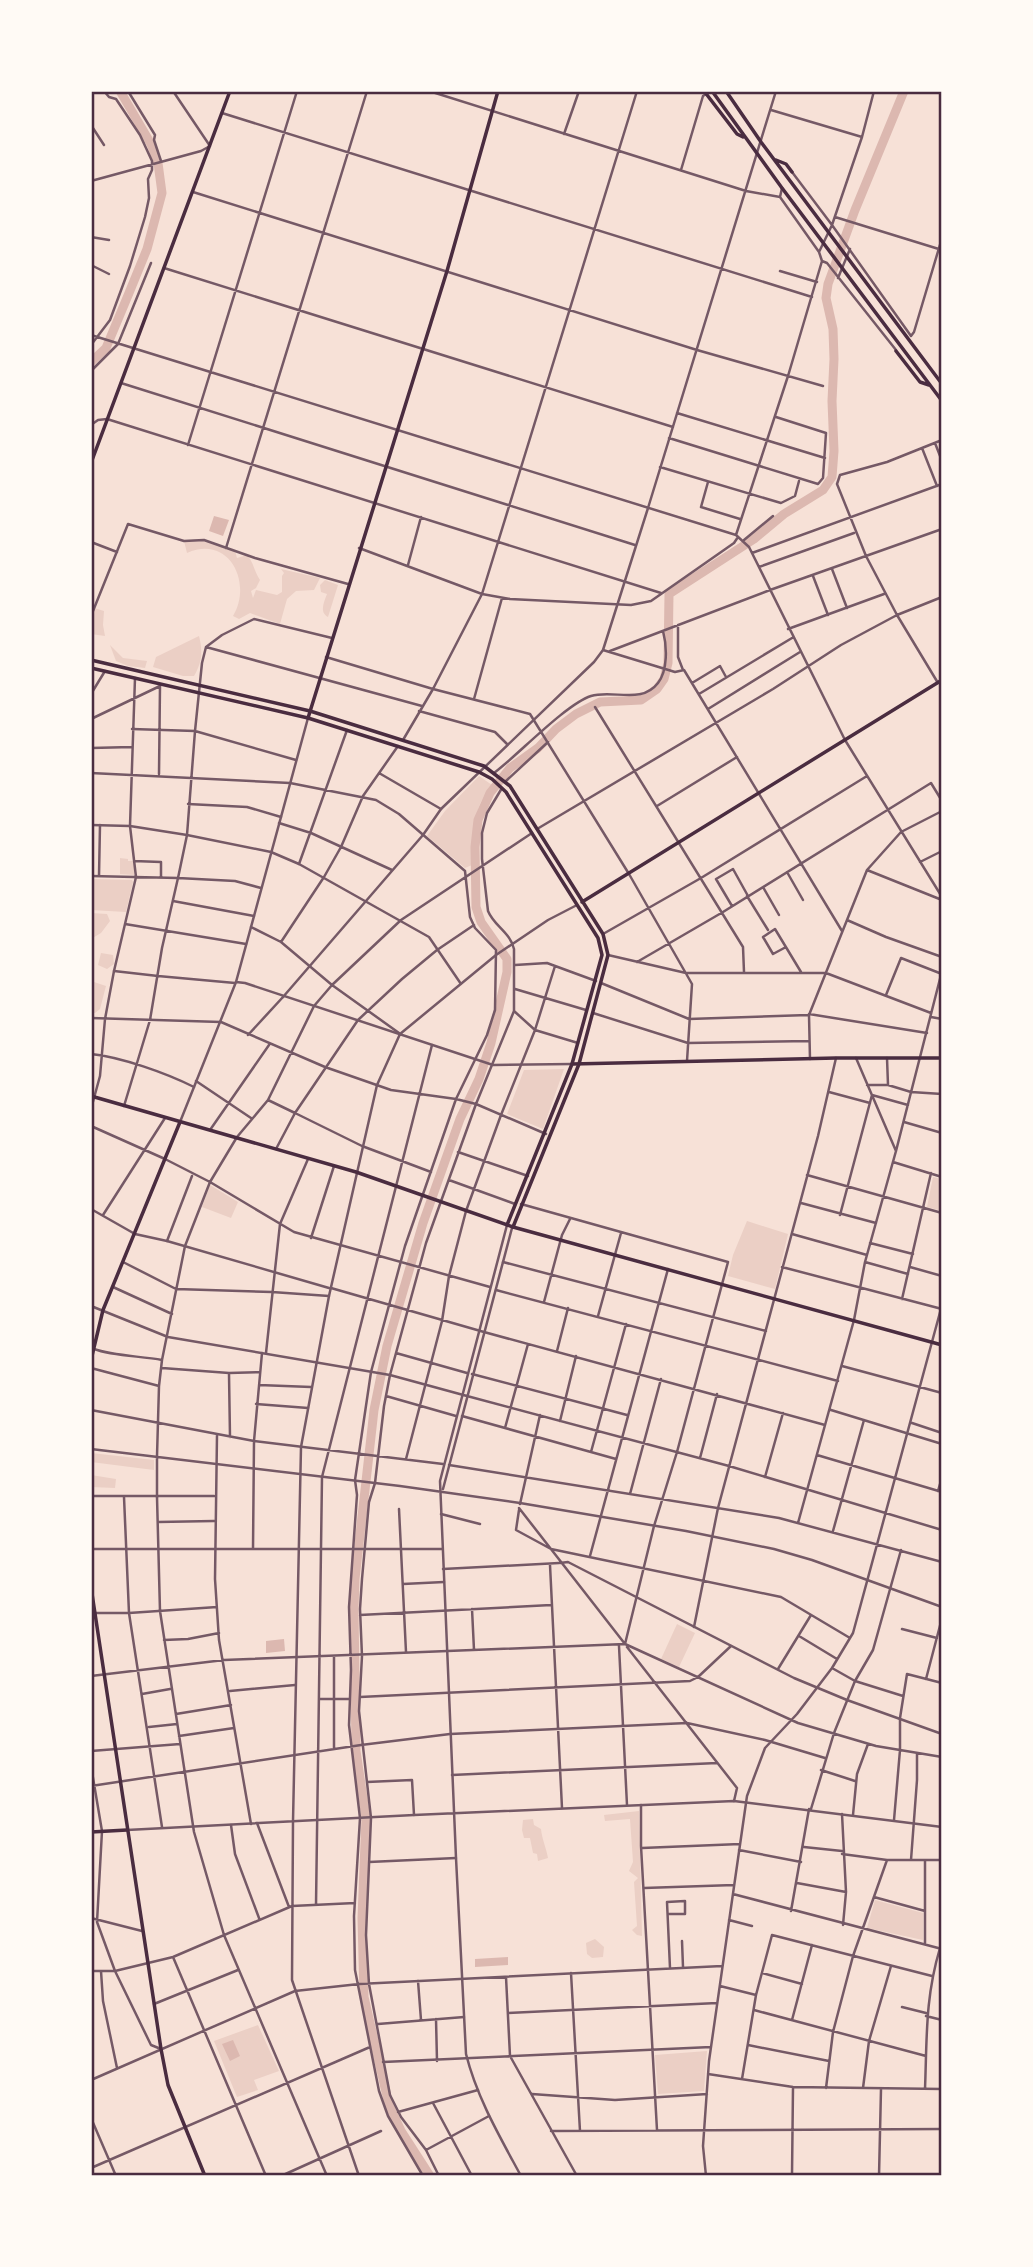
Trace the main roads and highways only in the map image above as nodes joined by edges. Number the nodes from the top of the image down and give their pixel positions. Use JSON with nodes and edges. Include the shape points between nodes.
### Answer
{"nodes":[{"id":1,"x":499,"y":91,"type":"edge"},
{"id":2,"x":712,"y":91,"type":"edge"},
{"id":3,"x":727,"y":91,"type":"edge"},
{"id":4,"x":705,"y":92,"type":"edge"},
{"id":5,"x":229,"y":93,"type":"edge"},
{"id":6,"x":746,"y":137,"type":"junction"},
{"id":7,"x":774,"y":159,"type":"junction"},
{"id":8,"x":792,"y":172,"type":"road end"},
{"id":9,"x":911,"y":336,"type":"road end"},
{"id":10,"x":912,"y":345,"type":"junction"},
{"id":11,"x":897,"y":351,"type":"road end"},
{"id":12,"x":942,"y":384,"type":"edge"},
{"id":13,"x":931,"y":386,"type":"junction"},
{"id":14,"x":942,"y":400,"type":"edge"},
{"id":15,"x":91,"y":463,"type":"edge"},
{"id":16,"x":91,"y":660,"type":"edge"},
{"id":17,"x":91,"y":667,"type":"edge"},
{"id":18,"x":940,"y":681,"type":"edge"},
{"id":19,"x":310,"y":711,"type":"junction"},
{"id":20,"x":308,"y":718,"type":"junction"},
{"id":21,"x":582,"y":902,"type":"junction"},
{"id":22,"x":577,"y":905,"type":"junction"},
{"id":23,"x":942,"y":1058,"type":"edge"},
{"id":24,"x":572,"y":1064,"type":"junction"},
{"id":25,"x":579,"y":1064,"type":"junction"},
{"id":26,"x":93,"y":1097,"type":"edge"},
{"id":27,"x":180,"y":1122,"type":"junction"},
{"id":28,"x":518,"y":1204,"type":"junction"},
{"id":29,"x":510,"y":1226,"type":"junction"},
{"id":30,"x":942,"y":1345,"type":"edge"},
{"id":31,"x":91,"y":1360,"type":"edge"},
{"id":32,"x":91,"y":1587,"type":"edge"},
{"id":33,"x":93,"y":1613,"type":"edge"},
{"id":34,"x":127,"y":1830,"type":"junction"},
{"id":35,"x":91,"y":1832,"type":"edge"},
{"id":36,"x":205,"y":2176,"type":"edge"}],
"edges":[{"from":1,"to":19,"type":"main road"},
{"from":2,"to":6,"type":"main road"},
{"from":3,"to":7,"type":"main road"},
{"from":4,"to":6,"type":"main road","via":[[737,134]]},
{"from":5,"to":15,"type":"main road"},
{"from":6,"to":13,"type":"main road"},
{"from":7,"to":8,"type":"main road"},
{"from":7,"to":10,"type":"main road"},
{"from":9,"to":10,"type":"main road"},
{"from":10,"to":12,"type":"main road"},
{"from":11,"to":13,"type":"main road","via":[[920,382]]},
{"from":13,"to":14,"type":"main road"},
{"from":16,"to":19,"type":"main road"},
{"from":17,"to":20,"type":"main road"},
{"from":18,"to":21,"type":"main road"},
{"from":19,"to":20,"type":"main road"},
{"from":19,"to":21,"type":"main road","via":[[494,773],[505,781]]},
{"from":20,"to":22,"type":"main road","via":[[492,779]]},
{"from":21,"to":22,"type":"main road"},
{"from":21,"to":25,"type":"main road","via":[[603,934],[608,955]]},
{"from":22,"to":24,"type":"main road","via":[[602,955]]},
{"from":23,"to":25,"type":"main road"},
{"from":24,"to":25,"type":"main road"},
{"from":24,"to":28,"type":"main road"},
{"from":25,"to":28,"type":"main road"},
{"from":26,"to":27,"type":"main road"},
{"from":27,"to":29,"type":"main road","via":[[356,1172]]},
{"from":27,"to":31,"type":"main road","via":[[103,1310]]},
{"from":28,"to":29,"type":"main road"},
{"from":29,"to":30,"type":"main road"},
{"from":32,"to":33,"type":"main road"},
{"from":33,"to":34,"type":"main road"},
{"from":34,"to":35,"type":"main road"},
{"from":34,"to":36,"type":"main road","via":[[168,2085]]}]}
